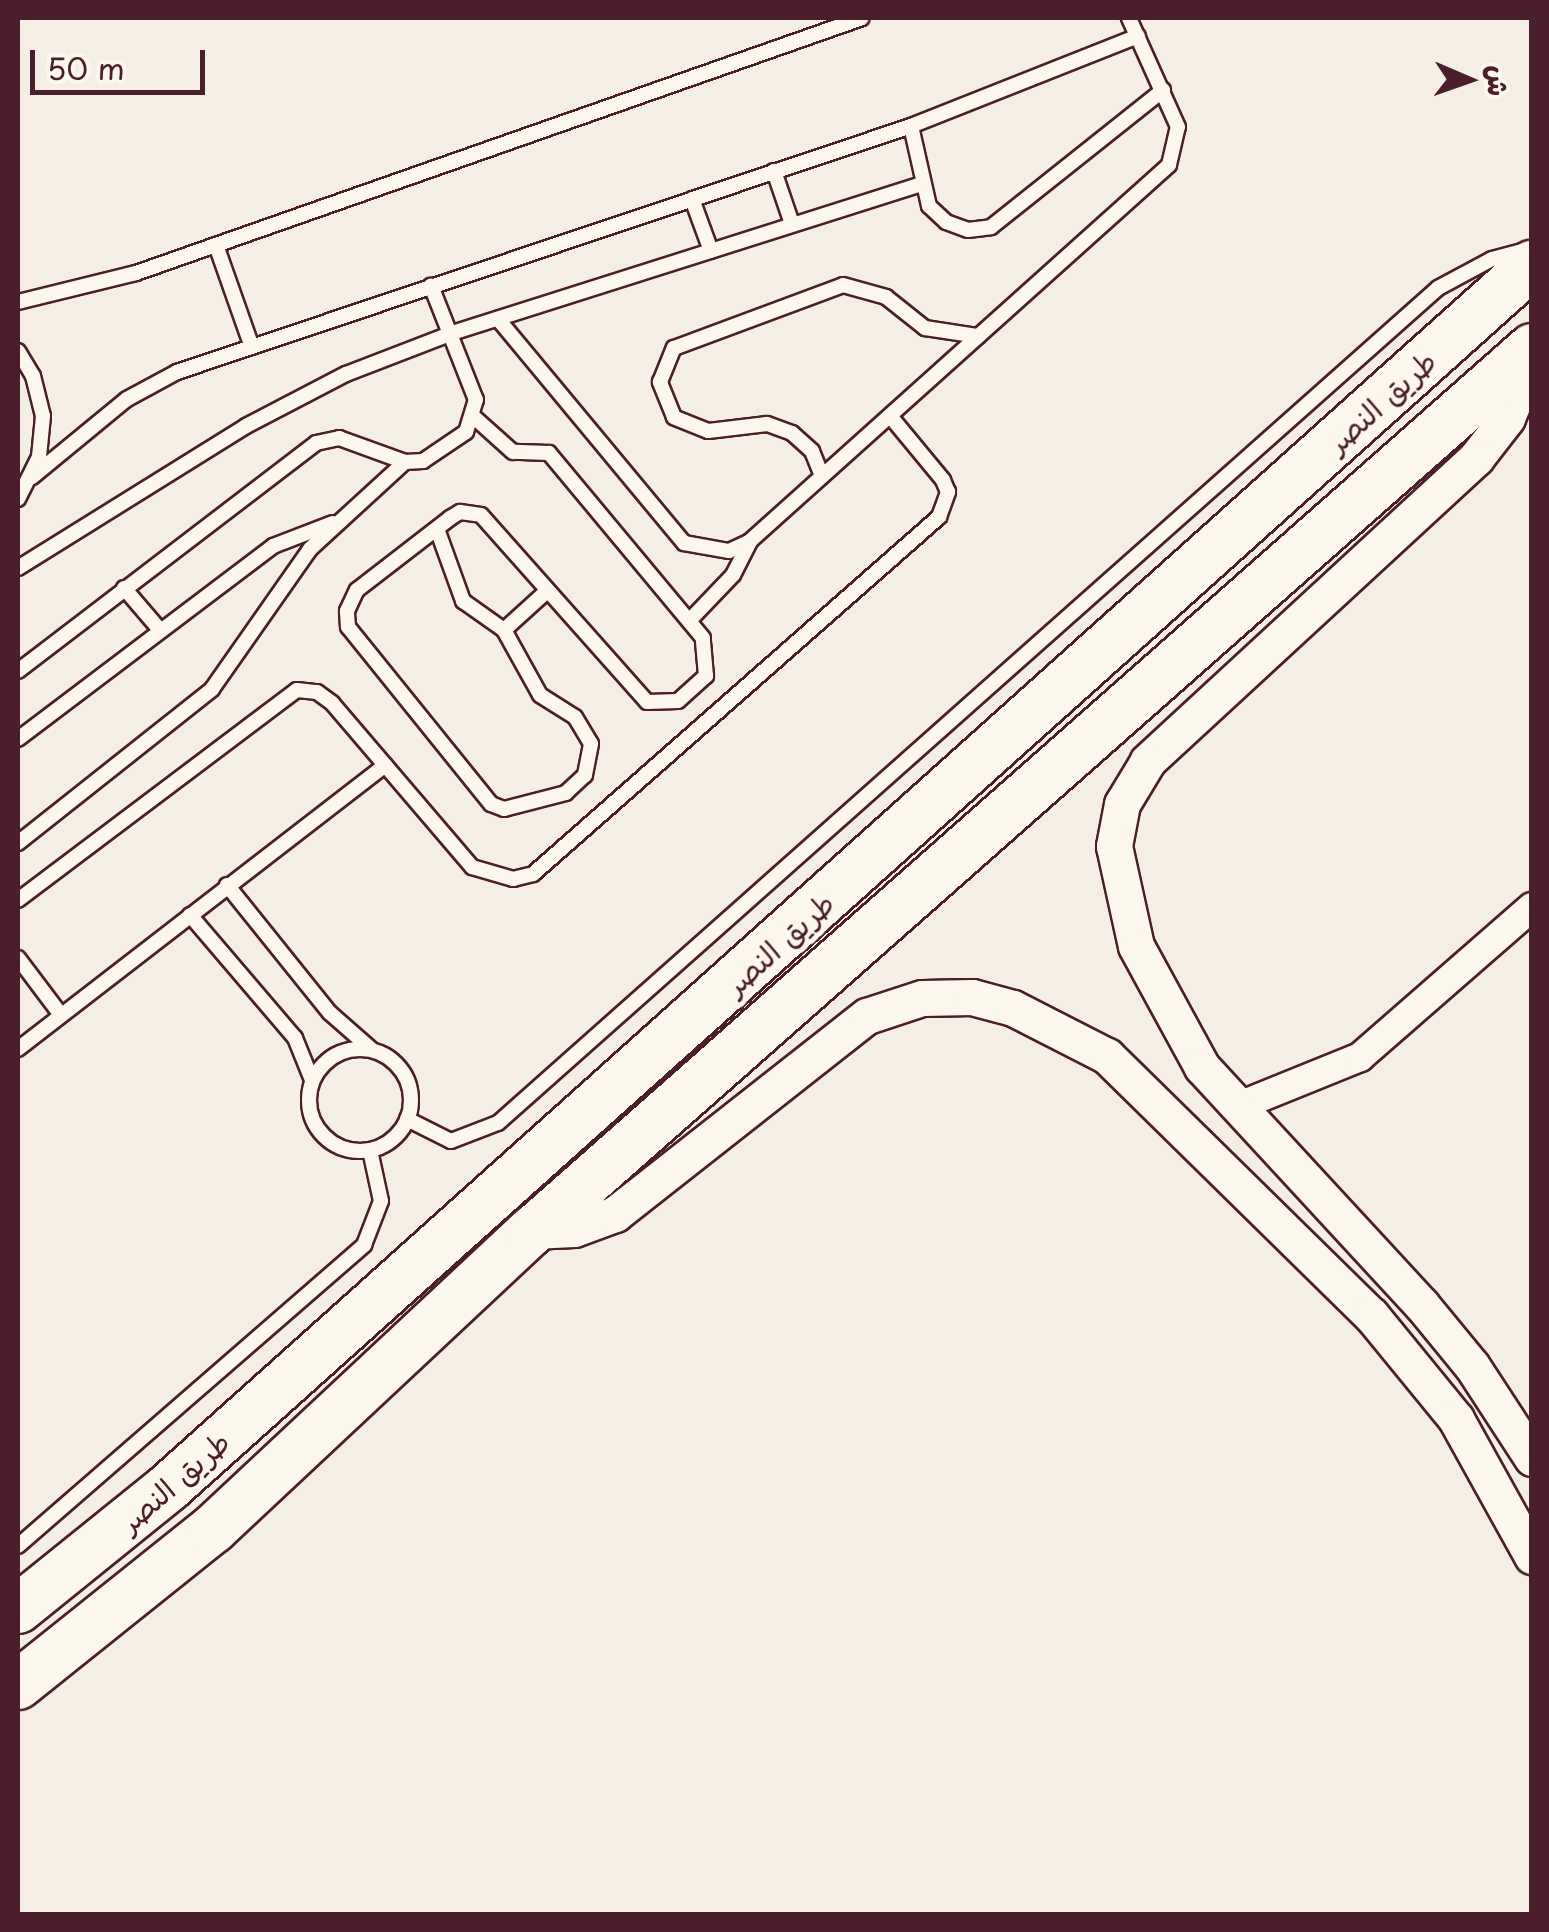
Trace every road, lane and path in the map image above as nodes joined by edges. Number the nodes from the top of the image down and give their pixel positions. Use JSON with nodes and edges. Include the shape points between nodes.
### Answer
{"nodes":[{"id":1,"x":862,"y":18,"type":"edge"},
{"id":2,"x":1129,"y":18,"type":"edge"},
{"id":3,"x":1138,"y":36,"type":"junction"},
{"id":4,"x":1164,"y":90,"type":"junction"},
{"id":5,"x":911,"y":126,"type":"junction"},
{"id":6,"x":774,"y":172,"type":"junction"},
{"id":7,"x":921,"y":184,"type":"junction"},
{"id":8,"x":692,"y":199,"type":"junction"},
{"id":9,"x":792,"y":224,"type":"junction"},
{"id":10,"x":216,"y":245,"type":"junction"},
{"id":11,"x":711,"y":250,"type":"junction"},
{"id":12,"x":1532,"y":250,"type":"edge"},
{"id":13,"x":1532,"y":265,"type":"edge"},
{"id":14,"x":431,"y":286,"type":"junction"},
{"id":15,"x":18,"y":302,"type":"edge"},
{"id":16,"x":498,"y":319,"type":"junction"},
{"id":17,"x":452,"y":333,"type":"junction"},
{"id":18,"x":978,"y":336,"type":"junction"},
{"id":19,"x":252,"y":347,"type":"junction"},
{"id":20,"x":18,"y":350,"type":"edge"},
{"id":21,"x":1532,"y":352,"type":"edge"},
{"id":22,"x":474,"y":416,"type":"junction"},
{"id":23,"x":890,"y":416,"type":"junction"},
{"id":24,"x":405,"y":462,"type":"junction"},
{"id":25,"x":822,"y":476,"type":"junction"},
{"id":26,"x":32,"y":477,"type":"junction"},
{"id":27,"x":18,"y":499,"type":"edge"},
{"id":28,"x":335,"y":522,"type":"junction"},
{"id":29,"x":437,"y":529,"type":"junction"},
{"id":30,"x":750,"y":541,"type":"junction"},
{"id":31,"x":18,"y":568,"type":"edge"},
{"id":32,"x":124,"y":588,"type":"junction"},
{"id":33,"x":546,"y":591,"type":"junction"},
{"id":34,"x":689,"y":622,"type":"junction"},
{"id":35,"x":160,"y":630,"type":"junction"},
{"id":36,"x":504,"y":630,"type":"junction"},
{"id":37,"x":18,"y":671,"type":"edge"},
{"id":38,"x":18,"y":739,"type":"edge"},
{"id":39,"x":385,"y":765,"type":"junction"},
{"id":40,"x":18,"y":843,"type":"edge"},
{"id":41,"x":227,"y":885,"type":"junction"},
{"id":42,"x":18,"y":900,"type":"edge"},
{"id":43,"x":1532,"y":908,"type":"edge"},
{"id":44,"x":190,"y":915,"type":"junction"},
{"id":45,"x":18,"y":958,"type":"edge"},
{"id":46,"x":61,"y":1015,"type":"junction"},
{"id":47,"x":18,"y":1048,"type":"edge"},
{"id":48,"x":372,"y":1050,"type":"junction"},
{"id":49,"x":312,"y":1080,"type":"junction"},
{"id":50,"x":1236,"y":1107,"type":"junction"},
{"id":51,"x":408,"y":1120,"type":"junction"},
{"id":52,"x":370,"y":1150,"type":"junction"},
{"id":53,"x":1278,"y":1152,"type":"junction"},
{"id":54,"x":1243,"y":1185,"type":"junction"},
{"id":55,"x":532,"y":1231,"type":"junction"},
{"id":56,"x":1532,"y":1458,"type":"edge"},
{"id":57,"x":18,"y":1546,"type":"edge"},
{"id":58,"x":1532,"y":1556,"type":"edge"},
{"id":59,"x":18,"y":1610,"type":"edge"},
{"id":60,"x":18,"y":1685,"type":"edge"}],
"edges":[{"from":1,"to":10,"type":"lane"},
{"from":2,"to":3,"type":"lane"},
{"from":3,"to":4,"type":"lane"},
{"from":3,"to":5,"type":"lane"},
{"from":4,"to":7,"type":"lane","via":[[991,226],[968,230],[946,222],[929,206]]},
{"from":4,"to":18,"type":"lane","via":[[1180,140],[1170,165]]},
{"from":5,"to":6,"type":"lane"},
{"from":5,"to":7,"type":"lane"},
{"from":6,"to":8,"type":"lane"},
{"from":6,"to":9,"type":"lane"},
{"from":7,"to":9,"type":"lane"},
{"from":8,"to":11,"type":"lane"},
{"from":8,"to":14,"type":"lane"},
{"from":9,"to":11,"type":"lane"},
{"from":10,"to":15,"type":"lane"},
{"from":10,"to":19,"type":"lane"},
{"from":11,"to":16,"type":"lane"},
{"from":12,"to":51,"type":"lane","via":[[1492,259],[1438,288],[498,1122],[451,1142]]},
{"from":13,"to":59,"type":"highway","name":"طريق النصر","via":[[169,1487]]},
{"from":14,"to":17,"type":"lane"},
{"from":14,"to":19,"type":"lane"},
{"from":16,"to":17,"type":"lane"},
{"from":16,"to":30,"type":"lane","via":[[684,543],[729,551]]},
{"from":17,"to":22,"type":"lane","via":[[476,400]]},
{"from":17,"to":31,"type":"lane","via":[[295,399]]},
{"from":18,"to":23,"type":"lane"},
{"from":18,"to":25,"type":"lane","via":[[925,328],[886,297],[843,285],[674,348],[660,382],[674,417],[708,431],[767,424],[792,433],[812,451]]},
{"from":19,"to":26,"type":"lane","via":[[127,398]]},
{"from":20,"to":26,"type":"lane","via":[[44,416]]},
{"from":21,"to":50,"type":"street","via":[[1507,418],[1476,458],[1148,761],[1122,804],[1115,860],[1136,946],[1182,1036]]},
{"from":21,"to":55,"type":"highway","name":"طريق النصر"},
{"from":22,"to":24,"type":"lane","via":[[440,454]]},
{"from":22,"to":34,"type":"lane","via":[[513,452],[549,453]]},
{"from":23,"to":25,"type":"lane"},
{"from":23,"to":39,"type":"lane","via":[[943,480],[946,506],[939,517],[533,874],[513,880],[472,868]]},
{"from":24,"to":28,"type":"lane"},
{"from":24,"to":32,"type":"lane","via":[[361,442],[316,443]]},
{"from":25,"to":30,"type":"lane"},
{"from":26,"to":27,"type":"lane"},
{"from":28,"to":35,"type":"lane","via":[[273,546]]},
{"from":28,"to":40,"type":"lane","via":[[212,689]]},
{"from":29,"to":33,"type":"lane","via":[[460,512],[481,515]]},
{"from":29,"to":36,"type":"lane","via":[[463,601]]},
{"from":29,"to":36,"type":"lane","via":[[357,590],[348,627],[480,794],[504,809],[577,786],[591,760],[591,744],[575,716],[540,695]]},
{"from":30,"to":34,"type":"lane","via":[[732,575]]},
{"from":32,"to":35,"type":"lane"},
{"from":32,"to":37,"type":"lane"},
{"from":33,"to":34,"type":"lane","via":[[647,702],[678,702],[706,676],[708,650]]},
{"from":33,"to":36,"type":"lane"},
{"from":35,"to":38,"type":"lane"},
{"from":39,"to":41,"type":"lane"},
{"from":39,"to":42,"type":"lane","via":[[332,703],[297,690]]},
{"from":41,"to":44,"type":"lane"},
{"from":41,"to":48,"type":"lane","via":[[330,1013]]},
{"from":43,"to":50,"type":"street","via":[[1360,1057]]},
{"from":44,"to":46,"type":"lane"},
{"from":44,"to":49,"type":"lane","via":[[295,1038]]},
{"from":45,"to":46,"type":"lane"},
{"from":46,"to":47,"type":"lane"},
{"from":48,"to":49,"type":"lane","via":[[336,1054]]},
{"from":48,"to":51,"type":"lane","via":[[402,1068],[410,1084]]},
{"from":49,"to":52,"type":"lane","via":[[311,1117],[320,1133],[351,1151]]},
{"from":50,"to":53,"type":"street"},
{"from":51,"to":52,"type":"lane","via":[[399,1134]]},
{"from":52,"to":57,"type":"lane","via":[[381,1201],[364,1244]]},
{"from":53,"to":54,"type":"street"},
{"from":53,"to":56,"type":"street","via":[[1431,1316]]},
{"from":54,"to":55,"type":"street","via":[[1148,1092],[1072,1034],[972,996],[922,998],[867,1016],[806,1057],[694,1156],[614,1214],[574,1229]]},
{"from":54,"to":58,"type":"street","via":[[1416,1365],[1466,1435]]},
{"from":55,"to":60,"type":"highway","name":"طريق النصر","via":[[214,1529]]}]}
